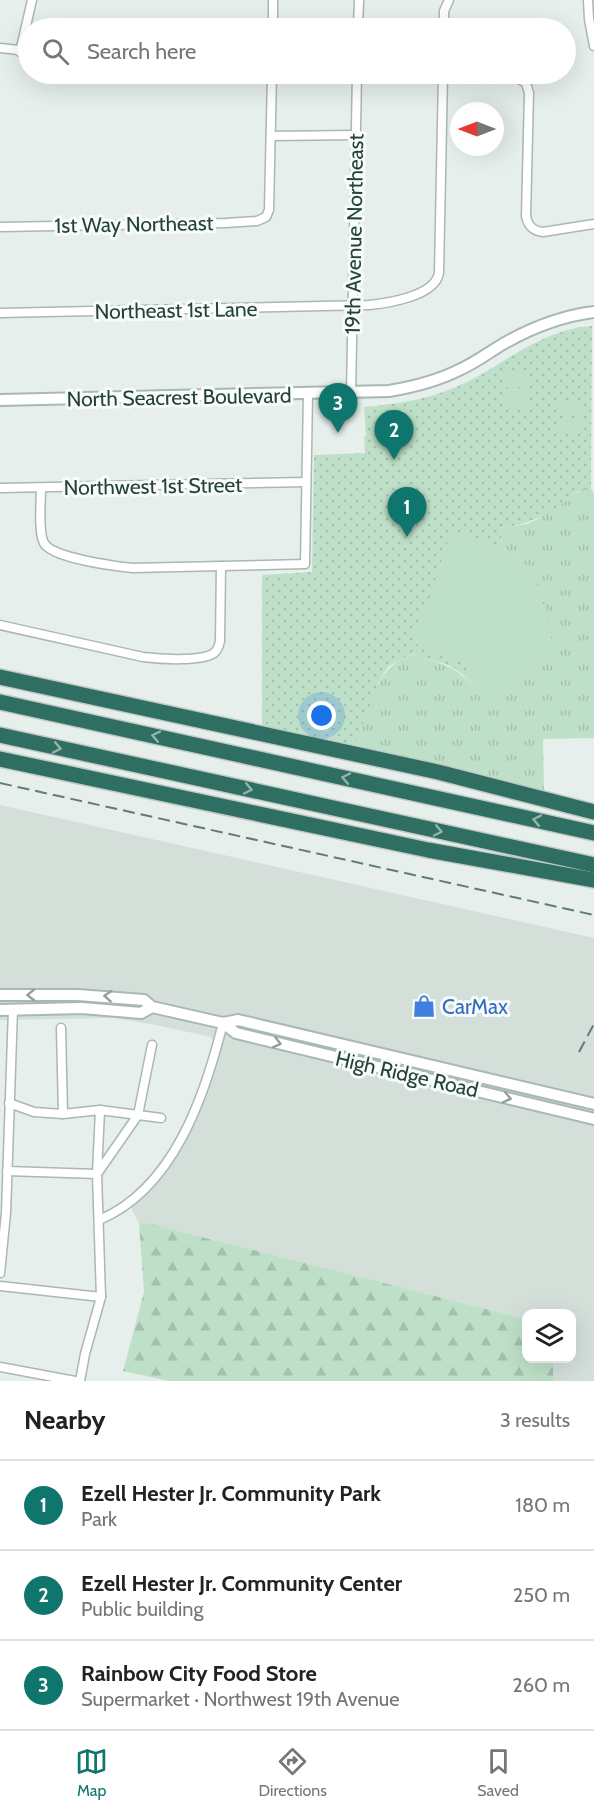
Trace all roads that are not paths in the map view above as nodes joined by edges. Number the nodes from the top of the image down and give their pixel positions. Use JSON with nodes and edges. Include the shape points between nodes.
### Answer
{"nodes":[{"id":1,"x":32,"y":0,"type":"edge"},
{"id":2,"x":273,"y":0,"type":"edge"},
{"id":3,"x":359,"y":0,"type":"edge"},
{"id":4,"x":448,"y":0,"type":"edge"},
{"id":5,"x":588,"y":0,"type":"edge"},
{"id":6,"x":29,"y":18,"type":"edge"},
{"id":7,"x":273,"y":18,"type":"edge"},
{"id":8,"x":358,"y":18,"type":"edge"},
{"id":9,"x":444,"y":18,"type":"edge"},
{"id":10,"x":594,"y":46,"type":"edge"},
{"id":11,"x":0,"y":48,"type":"edge"},
{"id":12,"x":18,"y":51,"type":"edge"},
{"id":13,"x":272,"y":84,"type":"edge"},
{"id":14,"x":357,"y":84,"type":"edge"},
{"id":15,"x":443,"y":84,"type":"edge"},
{"id":16,"x":526,"y":84,"type":"edge"},
{"id":17,"x":356,"y":135,"type":"junction"},
{"id":18,"x":271,"y":136,"type":"junction"},
{"id":19,"x":594,"y":224,"type":"edge"},
{"id":20,"x":0,"y":227,"type":"edge"},
{"id":21,"x":353,"y":306,"type":"junction"},
{"id":22,"x":594,"y":312,"type":"edge"},
{"id":23,"x":0,"y":313,"type":"edge"},
{"id":24,"x":308,"y":394,"type":"junction"},
{"id":25,"x":351,"y":394,"type":"junction"},
{"id":26,"x":0,"y":400,"type":"edge"},
{"id":27,"x":306,"y":482,"type":"junction"},
{"id":28,"x":0,"y":488,"type":"edge"},
{"id":29,"x":41,"y":488,"type":"junction"},
{"id":30,"x":221,"y":566,"type":"junction"},
{"id":31,"x":0,"y":625,"type":"edge"},
{"id":32,"x":0,"y":677,"type":"edge"},
{"id":33,"x":0,"y":702,"type":"edge"},
{"id":34,"x":0,"y":735,"type":"edge"},
{"id":35,"x":0,"y":759,"type":"edge"},
{"id":36,"x":594,"y":812,"type":"edge"},
{"id":37,"x":594,"y":833,"type":"edge"},
{"id":38,"x":594,"y":865,"type":"edge"},
{"id":39,"x":594,"y":880,"type":"edge"},
{"id":40,"x":62,"y":994,"type":"junction"},
{"id":41,"x":0,"y":995,"type":"edge"},
{"id":42,"x":152,"y":1007,"type":"junction"},
{"id":43,"x":61,"y":1008,"type":"junction"},
{"id":44,"x":0,"y":1010,"type":"edge"},
{"id":45,"x":13,"y":1010,"type":"junction"},
{"id":46,"x":223,"y":1023,"type":"junction"},
{"id":47,"x":61,"y":1028,"type":"dead end"},
{"id":48,"x":332,"y":1043,"type":"junction"},
{"id":49,"x":152,"y":1045,"type":"dead end"},
{"id":50,"x":328,"y":1056,"type":"junction"},
{"id":51,"x":553,"y":1095,"type":"junction"},
{"id":52,"x":9,"y":1103,"type":"junction"},
{"id":53,"x":594,"y":1104,"type":"edge"},
{"id":54,"x":550,"y":1108,"type":"junction"},
{"id":55,"x":100,"y":1110,"type":"junction"},
{"id":56,"x":63,"y":1114,"type":"junction"},
{"id":57,"x":138,"y":1114,"type":"junction"},
{"id":58,"x":161,"y":1118,"type":"dead end"},
{"id":59,"x":594,"y":1119,"type":"edge"},
{"id":60,"x":7,"y":1171,"type":"junction"},
{"id":61,"x":97,"y":1174,"type":"junction"},
{"id":62,"x":99,"y":1220,"type":"junction"},
{"id":63,"x":0,"y":1274,"type":"edge"},
{"id":64,"x":0,"y":1286,"type":"edge"},
{"id":65,"x":101,"y":1297,"type":"junction"},
{"id":66,"x":0,"y":1367,"type":"edge"},
{"id":67,"x":75,"y":1381,"type":"edge"},
{"id":68,"x":80,"y":1381,"type":"edge"}],
"edges":[{"from":1,"to":6,"type":"street"},
{"from":2,"to":7,"type":"street"},
{"from":3,"to":8,"type":"street"},
{"from":4,"to":9,"type":"street"},
{"from":5,"to":10,"type":"street"},
{"from":11,"to":12,"type":"street"},
{"from":13,"to":18,"type":"street"},
{"from":14,"to":17,"type":"street","name":"19th Avenue Northeast"},
{"from":15,"to":21,"type":"street","name":"Northeast 1st Lane","via":[[438,278],[432,286],[405,298]]},
{"from":16,"to":19,"type":"street","via":[[529,225],[543,232]]},
{"from":17,"to":18,"type":"street"},
{"from":17,"to":21,"type":"street","name":"19th Avenue Northeast"},
{"from":18,"to":20,"type":"street","name":"1st Way Northeast","via":[[269,210],[266,217],[257,221]]},
{"from":21,"to":23,"type":"street","name":"Northeast 1st Lane"},
{"from":21,"to":25,"type":"street","name":"19th Avenue Northeast"},
{"from":22,"to":25,"type":"street","name":"North Seacrest Boulevard","via":[[537,327],[461,370],[428,382]]},
{"from":24,"to":25,"type":"street","name":"North Seacrest Boulevard"},
{"from":24,"to":26,"type":"street","name":"North Seacrest Boulevard"},
{"from":24,"to":27,"type":"street"},
{"from":27,"to":29,"type":"street","name":"Northwest 1st Street"},
{"from":27,"to":30,"type":"street","via":[[305,564]]},
{"from":28,"to":29,"type":"street","name":"Northwest 1st Street"},
{"from":29,"to":30,"type":"street","via":[[43,540],[49,549],[124,567]]},
{"from":30,"to":31,"type":"street","via":[[220,641],[217,651],[200,658],[154,658]]},
{"from":32,"to":36,"type":"highway","via":[[418,768]]},
{"from":37,"to":33,"type":"highway","one_way":true},
{"from":34,"to":38,"type":"highway","one_way":true},
{"from":35,"to":39,"type":"highway","via":[[428,850]]},
{"from":40,"to":41,"type":"street","name":"High Ridge Road","one_way":true},
{"from":42,"to":40,"type":"street","name":"High Ridge Road","one_way":true,"via":[[144,1000]]},
{"from":40,"to":43,"type":"street"},
{"from":42,"to":43,"type":"street","name":"High Ridge Road","via":[[141,1013]]},
{"from":42,"to":46,"type":"street","name":"High Ridge Road"},
{"from":43,"to":45,"type":"street","name":"High Ridge Road"},
{"from":44,"to":45,"type":"street","name":"High Ridge Road"},
{"from":45,"to":52,"type":"street"},
{"from":46,"to":48,"type":"street","name":"High Ridge Road","via":[[238,1020]]},
{"from":46,"to":50,"type":"street","name":"High Ridge Road","one_way":true,"via":[[236,1033]]},
{"from":46,"to":62,"type":"street","via":[[205,1089],[175,1149],[128,1205]]},
{"from":47,"to":56,"type":"street"},
{"from":48,"to":50,"type":"street"},
{"from":48,"to":51,"type":"street","name":"High Ridge Road"},
{"from":49,"to":57,"type":"street"},
{"from":50,"to":54,"type":"street","name":"High Ridge Road","one_way":true},
{"from":51,"to":53,"type":"street","name":"High Ridge Road"},
{"from":51,"to":54,"type":"street"},
{"from":52,"to":56,"type":"street","via":[[34,1112]]},
{"from":52,"to":60,"type":"street"},
{"from":54,"to":59,"type":"street","name":"High Ridge Road"},
{"from":55,"to":56,"type":"street"},
{"from":55,"to":57,"type":"street"},
{"from":55,"to":61,"type":"street"},
{"from":57,"to":58,"type":"street"},
{"from":57,"to":61,"type":"street"},
{"from":60,"to":61,"type":"street"},
{"from":60,"to":63,"type":"street"},
{"from":61,"to":62,"type":"street"},
{"from":62,"to":65,"type":"street"},
{"from":64,"to":65,"type":"street"},
{"from":65,"to":68,"type":"street"},
{"from":66,"to":67,"type":"street"}]}
